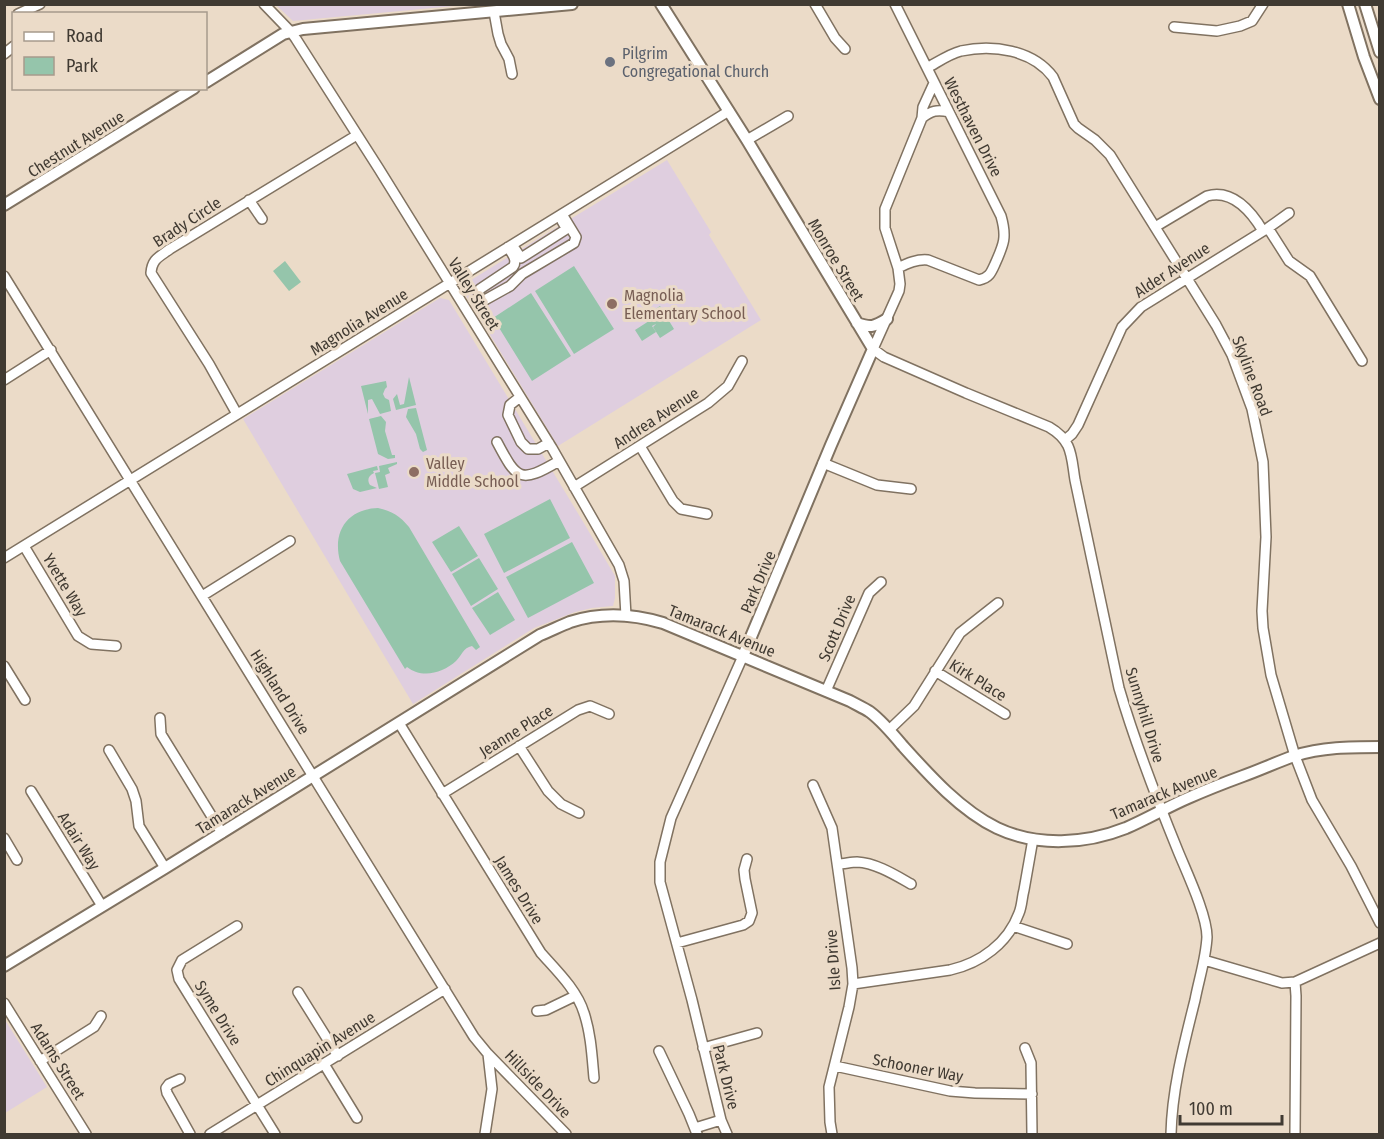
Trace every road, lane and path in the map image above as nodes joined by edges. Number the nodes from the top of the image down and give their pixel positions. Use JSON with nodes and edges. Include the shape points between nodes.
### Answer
{"nodes":[{"id":1,"x":40,"y":4,"type":"edge"},
{"id":2,"x":264,"y":4,"type":"edge"},
{"id":3,"x":572,"y":4,"type":"edge"},
{"id":4,"x":661,"y":4,"type":"edge"},
{"id":5,"x":815,"y":4,"type":"edge"},
{"id":6,"x":895,"y":4,"type":"edge"},
{"id":7,"x":1263,"y":4,"type":"edge"},
{"id":8,"x":1348,"y":4,"type":"edge"},
{"id":9,"x":1365,"y":4,"type":"edge"},
{"id":10,"x":21,"y":12,"type":"edge"},
{"id":11,"x":494,"y":12,"type":"junction"},
{"id":12,"x":1174,"y":27,"type":"dead end"},
{"id":13,"x":291,"y":32,"type":"junction"},
{"id":14,"x":845,"y":49,"type":"dead end"},
{"id":15,"x":1380,"y":52,"type":"edge"},
{"id":16,"x":927,"y":68,"type":"junction"},
{"id":17,"x":512,"y":74,"type":"dead end"},
{"id":18,"x":207,"y":81,"type":"edge"},
{"id":19,"x":934,"y":83,"type":"junction"},
{"id":20,"x":191,"y":90,"type":"edge"},
{"id":21,"x":1380,"y":99,"type":"edge"},
{"id":22,"x":729,"y":111,"type":"junction"},
{"id":23,"x":949,"y":112,"type":"junction"},
{"id":24,"x":788,"y":116,"type":"dead end"},
{"id":25,"x":922,"y":118,"type":"junction"},
{"id":26,"x":357,"y":135,"type":"junction"},
{"id":27,"x":747,"y":140,"type":"junction"},
{"id":28,"x":249,"y":200,"type":"junction"},
{"id":29,"x":4,"y":206,"type":"edge"},
{"id":30,"x":1289,"y":213,"type":"dead end"},
{"id":31,"x":560,"y":215,"type":"junction"},
{"id":32,"x":262,"y":219,"type":"dead end"},
{"id":33,"x":1155,"y":227,"type":"junction"},
{"id":34,"x":1265,"y":229,"type":"junction"},
{"id":35,"x":510,"y":246,"type":"junction"},
{"id":36,"x":521,"y":258,"type":"junction"},
{"id":37,"x":898,"y":268,"type":"junction"},
{"id":38,"x":528,"y":271,"type":"junction"},
{"id":39,"x":4,"y":276,"type":"edge"},
{"id":40,"x":1186,"y":278,"type":"junction"},
{"id":41,"x":450,"y":283,"type":"junction"},
{"id":42,"x":887,"y":319,"type":"junction"},
{"id":43,"x":856,"y":322,"type":"junction"},
{"id":44,"x":873,"y":349,"type":"junction"},
{"id":45,"x":51,"y":350,"type":"junction"},
{"id":46,"x":742,"y":361,"type":"dead end"},
{"id":47,"x":1362,"y":361,"type":"dead end"},
{"id":48,"x":4,"y":380,"type":"edge"},
{"id":49,"x":520,"y":397,"type":"junction"},
{"id":50,"x":237,"y":414,"type":"junction"},
{"id":51,"x":1065,"y":440,"type":"junction"},
{"id":52,"x":497,"y":442,"type":"dead end"},
{"id":53,"x":549,"y":443,"type":"junction"},
{"id":54,"x":640,"y":446,"type":"junction"},
{"id":55,"x":559,"y":461,"type":"junction"},
{"id":56,"x":823,"y":463,"type":"junction"},
{"id":57,"x":131,"y":480,"type":"junction"},
{"id":58,"x":574,"y":487,"type":"junction"},
{"id":59,"x":911,"y":489,"type":"dead end"},
{"id":60,"x":707,"y":514,"type":"dead end"},
{"id":61,"x":290,"y":541,"type":"dead end"},
{"id":62,"x":24,"y":546,"type":"junction"},
{"id":63,"x":4,"y":558,"type":"edge"},
{"id":64,"x":881,"y":582,"type":"dead end"},
{"id":65,"x":202,"y":596,"type":"junction"},
{"id":66,"x":998,"y":603,"type":"dead end"},
{"id":67,"x":626,"y":616,"type":"junction"},
{"id":68,"x":116,"y":646,"type":"dead end"},
{"id":69,"x":743,"y":656,"type":"junction"},
{"id":70,"x":4,"y":666,"type":"edge"},
{"id":71,"x":935,"y":671,"type":"junction"},
{"id":72,"x":826,"y":691,"type":"junction"},
{"id":73,"x":25,"y":700,"type":"dead end"},
{"id":74,"x":609,"y":714,"type":"dead end"},
{"id":75,"x":1005,"y":714,"type":"dead end"},
{"id":76,"x":160,"y":718,"type":"dead end"},
{"id":77,"x":399,"y":723,"type":"junction"},
{"id":78,"x":889,"y":730,"type":"junction"},
{"id":79,"x":519,"y":746,"type":"junction"},
{"id":80,"x":1380,"y":747,"type":"edge"},
{"id":81,"x":109,"y":750,"type":"dead end"},
{"id":82,"x":1295,"y":756,"type":"junction"},
{"id":83,"x":314,"y":776,"type":"junction"},
{"id":84,"x":813,"y":785,"type":"dead end"},
{"id":85,"x":31,"y":791,"type":"dead end"},
{"id":86,"x":442,"y":794,"type":"junction"},
{"id":87,"x":1161,"y":810,"type":"junction"},
{"id":88,"x":579,"y":813,"type":"dead end"},
{"id":89,"x":222,"y":832,"type":"junction"},
{"id":90,"x":4,"y":838,"type":"edge"},
{"id":91,"x":1033,"y":839,"type":"junction"},
{"id":92,"x":747,"y":859,"type":"dead end"},
{"id":93,"x":17,"y":860,"type":"dead end"},
{"id":94,"x":838,"y":864,"type":"junction"},
{"id":95,"x":165,"y":868,"type":"junction"},
{"id":96,"x":911,"y":884,"type":"dead end"},
{"id":97,"x":102,"y":906,"type":"junction"},
{"id":98,"x":1380,"y":923,"type":"edge"},
{"id":99,"x":237,"y":926,"type":"dead end"},
{"id":100,"x":1012,"y":926,"type":"junction"},
{"id":101,"x":677,"y":943,"type":"junction"},
{"id":102,"x":1380,"y":943,"type":"edge"},
{"id":103,"x":1067,"y":944,"type":"dead end"},
{"id":104,"x":1204,"y":960,"type":"junction"},
{"id":105,"x":4,"y":966,"type":"edge"},
{"id":106,"x":1295,"y":982,"type":"junction"},
{"id":107,"x":853,"y":984,"type":"junction"},
{"id":108,"x":445,"y":989,"type":"junction"},
{"id":109,"x":298,"y":992,"type":"dead end"},
{"id":110,"x":575,"y":996,"type":"junction"},
{"id":111,"x":4,"y":1003,"type":"edge"},
{"id":112,"x":537,"y":1011,"type":"dead end"},
{"id":113,"x":101,"y":1016,"type":"dead end"},
{"id":114,"x":757,"y":1033,"type":"dead end"},
{"id":115,"x":703,"y":1048,"type":"junction"},
{"id":116,"x":1025,"y":1048,"type":"dead end"},
{"id":117,"x":659,"y":1051,"type":"dead end"},
{"id":118,"x":489,"y":1054,"type":"junction"},
{"id":119,"x":338,"y":1056,"type":"junction"},
{"id":120,"x":40,"y":1061,"type":"junction"},
{"id":121,"x":324,"y":1064,"type":"junction"},
{"id":122,"x":835,"y":1066,"type":"junction"},
{"id":123,"x":594,"y":1078,"type":"dead end"},
{"id":124,"x":180,"y":1079,"type":"dead end"},
{"id":125,"x":1032,"y":1094,"type":"junction"},
{"id":126,"x":257,"y":1105,"type":"junction"},
{"id":127,"x":357,"y":1118,"type":"dead end"},
{"id":128,"x":721,"y":1120,"type":"junction"},
{"id":129,"x":696,"y":1131,"type":"edge"},
{"id":130,"x":86,"y":1134,"type":"edge"},
{"id":131,"x":190,"y":1134,"type":"edge"},
{"id":132,"x":210,"y":1134,"type":"edge"},
{"id":133,"x":275,"y":1134,"type":"edge"},
{"id":134,"x":485,"y":1134,"type":"edge"},
{"id":135,"x":566,"y":1134,"type":"edge"},
{"id":136,"x":727,"y":1134,"type":"edge"},
{"id":137,"x":832,"y":1134,"type":"edge"},
{"id":138,"x":1032,"y":1134,"type":"edge"},
{"id":139,"x":1171,"y":1134,"type":"edge"},
{"id":140,"x":1295,"y":1134,"type":"edge"}],
"edges":[{"from":1,"to":10,"type":"street"},
{"from":2,"to":13,"type":"street","name":"Valley Street"},
{"from":3,"to":11,"type":"main road"},
{"from":4,"to":22,"type":"main road","name":"Monroe Street"},
{"from":5,"to":14,"type":"street"},
{"from":6,"to":16,"type":"street","name":"Westhaven Drive"},
{"from":7,"to":12,"type":"street","via":[[1252,21],[1240,26],[1217,31]]},
{"from":8,"to":21,"type":"main road"},
{"from":9,"to":15,"type":"main road"},
{"from":11,"to":13,"type":"main road"},
{"from":11,"to":17,"type":"street"},
{"from":13,"to":18,"type":"main road"},
{"from":13,"to":26,"type":"street","name":"Valley Street"},
{"from":16,"to":19,"type":"street","name":"Westhaven Drive"},
{"from":16,"to":33,"type":"street","name":"Skyline Road","via":[[963,51],[995,48],[1033,59],[1053,76],[1074,124],[1110,155]]},
{"from":19,"to":23,"type":"street","name":"Westhaven Drive"},
{"from":19,"to":25,"type":"street","name":"Park Drive"},
{"from":20,"to":29,"type":"main road","name":"Chestnut Avenue"},
{"from":22,"to":27,"type":"main road","name":"Monroe Street"},
{"from":22,"to":31,"type":"street","name":"Magnolia Avenue"},
{"from":23,"to":25,"type":"street","via":[[934,111]]},
{"from":23,"to":37,"type":"street","name":"Westhaven Drive","via":[[1001,216],[1002,250],[992,273],[985,279],[928,260]]},
{"from":24,"to":27,"type":"street"},
{"from":25,"to":37,"type":"street","name":"Park Drive","via":[[885,209],[885,228]]},
{"from":26,"to":28,"type":"street","name":"Brady Circle"},
{"from":26,"to":41,"type":"street","name":"Valley Street"},
{"from":27,"to":43,"type":"main road","name":"Monroe Street"},
{"from":28,"to":32,"type":"street"},
{"from":28,"to":50,"type":"street","name":"Brady Circle","via":[[156,259],[151,273]]},
{"from":30,"to":34,"type":"street","name":"Alder Avenue"},
{"from":31,"to":35,"type":"street","name":"Magnolia Avenue"},
{"from":31,"to":36,"type":"street","via":[[566,228]]},
{"from":31,"to":38,"type":"street","via":[[576,237],[574,243]]},
{"from":33,"to":34,"type":"street","via":[[1216,194],[1228,196],[1244,207]]},
{"from":33,"to":40,"type":"street","name":"Skyline Road"},
{"from":34,"to":40,"type":"street","name":"Alder Avenue"},
{"from":34,"to":47,"type":"street","via":[[1289,261],[1310,276]]},
{"from":35,"to":36,"type":"street"},
{"from":35,"to":38,"type":"street","via":[[515,264],[480,289],[479,297],[483,301]]},
{"from":35,"to":41,"type":"street","name":"Magnolia Avenue"},
{"from":36,"to":38,"type":"street"},
{"from":37,"to":42,"type":"street","name":"Park Drive","via":[[899,291]]},
{"from":39,"to":45,"type":"street","name":"Highland Drive"},
{"from":40,"to":51,"type":"street","name":"Alder Avenue","via":[[1141,307],[1122,327],[1078,425]]},
{"from":40,"to":82,"type":"street","name":"Skyline Road","via":[[1232,355],[1252,409],[1263,462],[1263,628],[1271,675]]},
{"from":41,"to":49,"type":"street","name":"Valley Street"},
{"from":41,"to":50,"type":"street","name":"Magnolia Avenue"},
{"from":42,"to":43,"type":"main road","via":[[868,327]]},
{"from":42,"to":44,"type":"street","name":"Park Drive"},
{"from":43,"to":44,"type":"main road","name":"Monroe Street"},
{"from":44,"to":51,"type":"street","name":"Monroe Street","via":[[1049,427]]},
{"from":44,"to":56,"type":"main road","name":"Park Drive"},
{"from":45,"to":48,"type":"street"},
{"from":45,"to":57,"type":"street","name":"Highland Drive"},
{"from":46,"to":54,"type":"street","name":"Andrea Avenue","via":[[728,386],[708,403]]},
{"from":49,"to":53,"type":"street","name":"Valley Street"},
{"from":49,"to":53,"type":"street","via":[[510,405],[508,415],[521,442],[528,449]]},
{"from":50,"to":57,"type":"street","name":"Magnolia Avenue"},
{"from":51,"to":87,"type":"street","name":"Sunnyhill Drive","via":[[1119,688]]},
{"from":52,"to":55,"type":"street","via":[[506,461],[520,474],[536,474]]},
{"from":53,"to":55,"type":"street","name":"Valley Street"},
{"from":54,"to":58,"type":"street","name":"Andrea Avenue"},
{"from":54,"to":60,"type":"street","via":[[673,501],[681,509]]},
{"from":55,"to":58,"type":"street","name":"Valley Street"},
{"from":56,"to":59,"type":"street","via":[[877,485]]},
{"from":56,"to":69,"type":"main road","name":"Park Drive"},
{"from":57,"to":62,"type":"street","name":"Magnolia Avenue"},
{"from":57,"to":65,"type":"street","name":"Highland Drive"},
{"from":58,"to":67,"type":"street","name":"Valley Street","via":[[618,565],[624,581]]},
{"from":61,"to":65,"type":"street"},
{"from":62,"to":63,"type":"street","name":"Magnolia Avenue"},
{"from":62,"to":68,"type":"street","name":"Yvette Way","via":[[78,636],[91,644]]},
{"from":64,"to":72,"type":"street","name":"Scott Drive","via":[[869,593]]},
{"from":65,"to":83,"type":"street","name":"Highland Drive"},
{"from":66,"to":71,"type":"street","via":[[960,633]]},
{"from":67,"to":69,"type":"main road","name":"Tamarack Avenue","via":[[663,622]]},
{"from":67,"to":77,"type":"main road","name":"Tamarack Avenue","via":[[587,618],[540,635]]},
{"from":69,"to":72,"type":"main road","name":"Tamarack Avenue"},
{"from":69,"to":101,"type":"street","name":"Park Drive","via":[[666,834],[660,882]]},
{"from":70,"to":73,"type":"street"},
{"from":71,"to":75,"type":"street","name":"Kirk Place"},
{"from":71,"to":78,"type":"street","via":[[914,706]]},
{"from":72,"to":78,"type":"main road","name":"Tamarack Avenue","via":[[870,712]]},
{"from":74,"to":79,"type":"street","name":"Jeanne Place","via":[[590,706],[578,710]]},
{"from":76,"to":89,"type":"street","via":[[161,734]]},
{"from":77,"to":83,"type":"main road","name":"Tamarack Avenue"},
{"from":77,"to":86,"type":"street","name":"James Drive"},
{"from":78,"to":91,"type":"main road","name":"Tamarack Avenue","via":[[970,812],[998,828]]},
{"from":79,"to":86,"type":"street","name":"Jeanne Place"},
{"from":79,"to":88,"type":"street","via":[[548,791],[561,804]]},
{"from":80,"to":82,"type":"main road","name":"Tamarack Avenue","via":[[1341,747]]},
{"from":81,"to":95,"type":"street","via":[[132,789],[139,826]]},
{"from":82,"to":87,"type":"main road","name":"Tamarack Avenue"},
{"from":82,"to":98,"type":"street","name":"Skyline Road","via":[[1312,801]]},
{"from":83,"to":89,"type":"main road","name":"Tamarack Avenue"},
{"from":83,"to":108,"type":"street","name":"Highland Drive"},
{"from":84,"to":94,"type":"street","name":"Isle Drive","via":[[832,828]]},
{"from":85,"to":97,"type":"street","name":"Adair Way"},
{"from":86,"to":110,"type":"street","name":"James Drive","via":[[541,953]]},
{"from":87,"to":91,"type":"main road","name":"Tamarack Avenue","via":[[1097,837]]},
{"from":87,"to":104,"type":"street","name":"Sunnyhill Drive","via":[[1203,914],[1207,935]]},
{"from":89,"to":95,"type":"main road","name":"Tamarack Avenue"},
{"from":90,"to":93,"type":"street"},
{"from":91,"to":100,"type":"street","via":[[1020,912]]},
{"from":92,"to":101,"type":"street","via":[[744,870],[752,913],[749,921]]},
{"from":94,"to":96,"type":"street","via":[[869,864]]},
{"from":94,"to":107,"type":"street","name":"Isle Drive"},
{"from":95,"to":97,"type":"main road","name":"Tamarack Avenue"},
{"from":97,"to":105,"type":"main road","name":"Tamarack Avenue"},
{"from":99,"to":126,"type":"street","name":"Syme Drive","via":[[182,960],[177,970]]},
{"from":100,"to":103,"type":"street"},
{"from":100,"to":107,"type":"street","via":[[998,946],[963,967]]},
{"from":101,"to":115,"type":"street","name":"Park Drive"},
{"from":102,"to":106,"type":"street"},
{"from":104,"to":106,"type":"street","via":[[1282,983]]},
{"from":104,"to":139,"type":"street","name":"Sunnyhill Drive","via":[[1181,1054]]},
{"from":106,"to":140,"type":"street"},
{"from":107,"to":122,"type":"street","name":"Isle Drive"},
{"from":108,"to":118,"type":"street","name":"Highland Drive"},
{"from":108,"to":119,"type":"street","name":"Chinquapin Avenue"},
{"from":109,"to":119,"type":"street"},
{"from":110,"to":112,"type":"street"},
{"from":110,"to":123,"type":"street","name":"James Drive","via":[[589,1031]]},
{"from":111,"to":120,"type":"street","name":"Adams Street"},
{"from":113,"to":120,"type":"street","via":[[94,1027]]},
{"from":114,"to":115,"type":"street"},
{"from":115,"to":128,"type":"street","name":"Park Drive"},
{"from":116,"to":125,"type":"street"},
{"from":117,"to":129,"type":"street"},
{"from":118,"to":134,"type":"street","via":[[492,1089]]},
{"from":118,"to":135,"type":"street","name":"Hillside Drive"},
{"from":119,"to":121,"type":"street","name":"Chinquapin Avenue"},
{"from":120,"to":130,"type":"street","name":"Adams Street"},
{"from":121,"to":126,"type":"street","name":"Chinquapin Avenue"},
{"from":121,"to":127,"type":"street"},
{"from":122,"to":125,"type":"street","name":"Schooner Way","via":[[950,1091]]},
{"from":122,"to":137,"type":"street","name":"Isle Drive","via":[[829,1087]]},
{"from":124,"to":131,"type":"street","via":[[166,1088]]},
{"from":125,"to":138,"type":"street"},
{"from":126,"to":132,"type":"street","name":"Chinquapin Avenue"},
{"from":126,"to":133,"type":"street","name":"Syme Drive"},
{"from":128,"to":129,"type":"street"},
{"from":128,"to":136,"type":"street","name":"Park Drive"}]}
